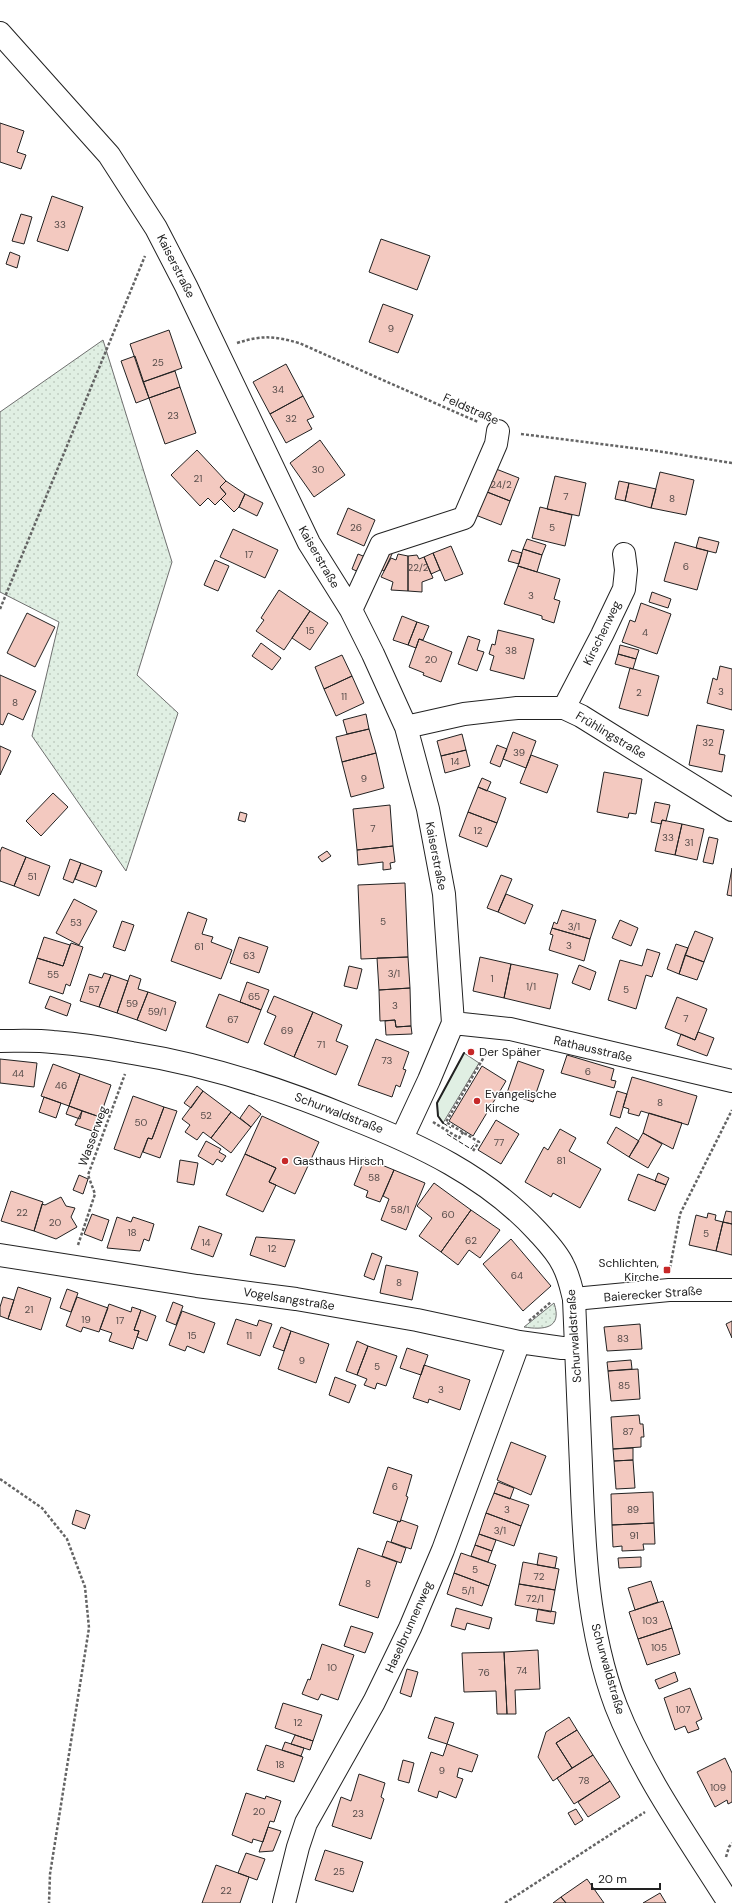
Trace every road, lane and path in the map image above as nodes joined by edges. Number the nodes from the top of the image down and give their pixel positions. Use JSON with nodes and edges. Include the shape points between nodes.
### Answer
{"nodes":[{"id":1,"x":0,"y":33,"type":"edge"},
{"id":2,"x":156,"y":228,"type":"junction"},
{"id":3,"x":216,"y":349,"type":"junction"},
{"id":4,"x":498,"y":431,"type":"junction"},
{"id":5,"x":732,"y":463,"type":"edge"},
{"id":6,"x":624,"y":554,"type":"dead end"},
{"id":7,"x":0,"y":609,"type":"edge"},
{"id":8,"x":351,"y":610,"type":"junction"},
{"id":9,"x":564,"y":708,"type":"junction"},
{"id":10,"x":406,"y":727,"type":"junction"},
{"id":11,"x":732,"y":810,"type":"edge"},
{"id":12,"x":452,"y":1023,"type":"junction"},
{"id":13,"x":499,"y":1028,"type":"junction"},
{"id":14,"x":0,"y":1041,"type":"edge"},
{"id":15,"x":133,"y":1053,"type":"junction"},
{"id":16,"x":732,"y":1081,"type":"edge"},
{"id":17,"x":732,"y":1110,"type":"edge"},
{"id":18,"x":444,"y":1129,"type":"dead end"},
{"id":19,"x":464,"y":1132,"type":"junction"},
{"id":20,"x":402,"y":1138,"type":"junction"},
{"id":21,"x":474,"y":1151,"type":"dead end"},
{"id":22,"x":77,"y":1248,"type":"dead end"},
{"id":23,"x":0,"y":1255,"type":"edge"},
{"id":24,"x":572,"y":1290,"type":"junction"},
{"id":25,"x":669,"y":1290,"type":"junction"},
{"id":26,"x":732,"y":1290,"type":"edge"},
{"id":27,"x":513,"y":1341,"type":"junction"},
{"id":28,"x":576,"y":1348,"type":"junction"},
{"id":29,"x":0,"y":1479,"type":"edge"},
{"id":30,"x":664,"y":1800,"type":"junction"},
{"id":31,"x":732,"y":1843,"type":"edge"},
{"id":32,"x":726,"y":1858,"type":"dead end"},
{"id":33,"x":49,"y":1903,"type":"edge"},
{"id":34,"x":284,"y":1903,"type":"edge"},
{"id":35,"x":505,"y":1903,"type":"edge"},
{"id":36,"x":729,"y":1903,"type":"edge"}],
"edges":[{"from":1,"to":2,"type":"street","name":"Kaiserstraße","via":[[109,155]]},
{"from":2,"to":3,"type":"street","name":"Kaiserstraße"},
{"from":2,"to":7,"type":"path"},
{"from":3,"to":4,"type":"path","name":"Feldstraße","via":[[256,336],[299,343]]},
{"from":3,"to":8,"type":"street","name":"Kaiserstraße","via":[[309,543]]},
{"from":4,"to":5,"type":"path","name":"Feldstraße"},
{"from":4,"to":8,"type":"street","via":[[496,444],[464,518],[381,545]]},
{"from":6,"to":9,"type":"street","name":"Kirschenweg","via":[[624,589]]},
{"from":8,"to":10,"type":"street","name":"Kaiserstraße"},
{"from":9,"to":10,"type":"street","name":"Frühlingstraße","via":[[517,708],[464,714]]},
{"from":9,"to":11,"type":"street","name":"Frühlingstraße"},
{"from":10,"to":12,"type":"street","name":"Kaiserstraße","via":[[428,809],[444,894]]},
{"from":12,"to":13,"type":"street","name":"Rathausstraße"},
{"from":12,"to":20,"type":"street","name":"Kaiserstraße"},
{"from":13,"to":16,"type":"street","name":"Rathausstraße"},
{"from":13,"to":19,"type":"path","via":[[481,1064],[446,1122]]},
{"from":14,"to":15,"type":"street","name":"Schurwaldstraße","via":[[52,1042]]},
{"from":15,"to":20,"type":"street","name":"Schurwaldstraße","via":[[235,1075],[314,1102]]},
{"from":15,"to":22,"type":"path","name":"Wasserweg","via":[[88,1175],[95,1194]]},
{"from":17,"to":25,"type":"path","via":[[680,1214],[669,1274]]},
{"from":18,"to":19,"type":"path","via":[[459,1138]]},
{"from":19,"to":21,"type":"path","via":[[479,1142]]},
{"from":20,"to":24,"type":"street","name":"Schurwaldstraße","via":[[449,1162],[496,1193],[524,1218],[552,1247],[563,1263]]},
{"from":23,"to":27,"type":"street","name":"Vogelsangstraße","via":[[296,1299],[417,1320]]},
{"from":24,"to":25,"type":"street","name":"Baierecker Straße"},
{"from":24,"to":27,"type":"path","via":[[552,1302]]},
{"from":24,"to":28,"type":"street","name":"Schurwaldstraße"},
{"from":25,"to":26,"type":"street","name":"Baierecker Straße"},
{"from":27,"to":28,"type":"street","name":"Vogelsangstraße"},
{"from":27,"to":34,"type":"street","name":"Haselbrunnenweg","via":[[443,1550],[393,1665],[306,1823]]},
{"from":28,"to":30,"type":"street","name":"Schurwaldstraße","via":[[587,1581],[595,1634],[616,1705],[637,1752]]},
{"from":29,"to":33,"type":"path","via":[[42,1508],[67,1539],[85,1587],[89,1628],[50,1874]]},
{"from":30,"to":35,"type":"path"},
{"from":30,"to":36,"type":"street","name":"Schurwaldstraße"},
{"from":31,"to":32,"type":"path","via":[[728,1847]]}]}
